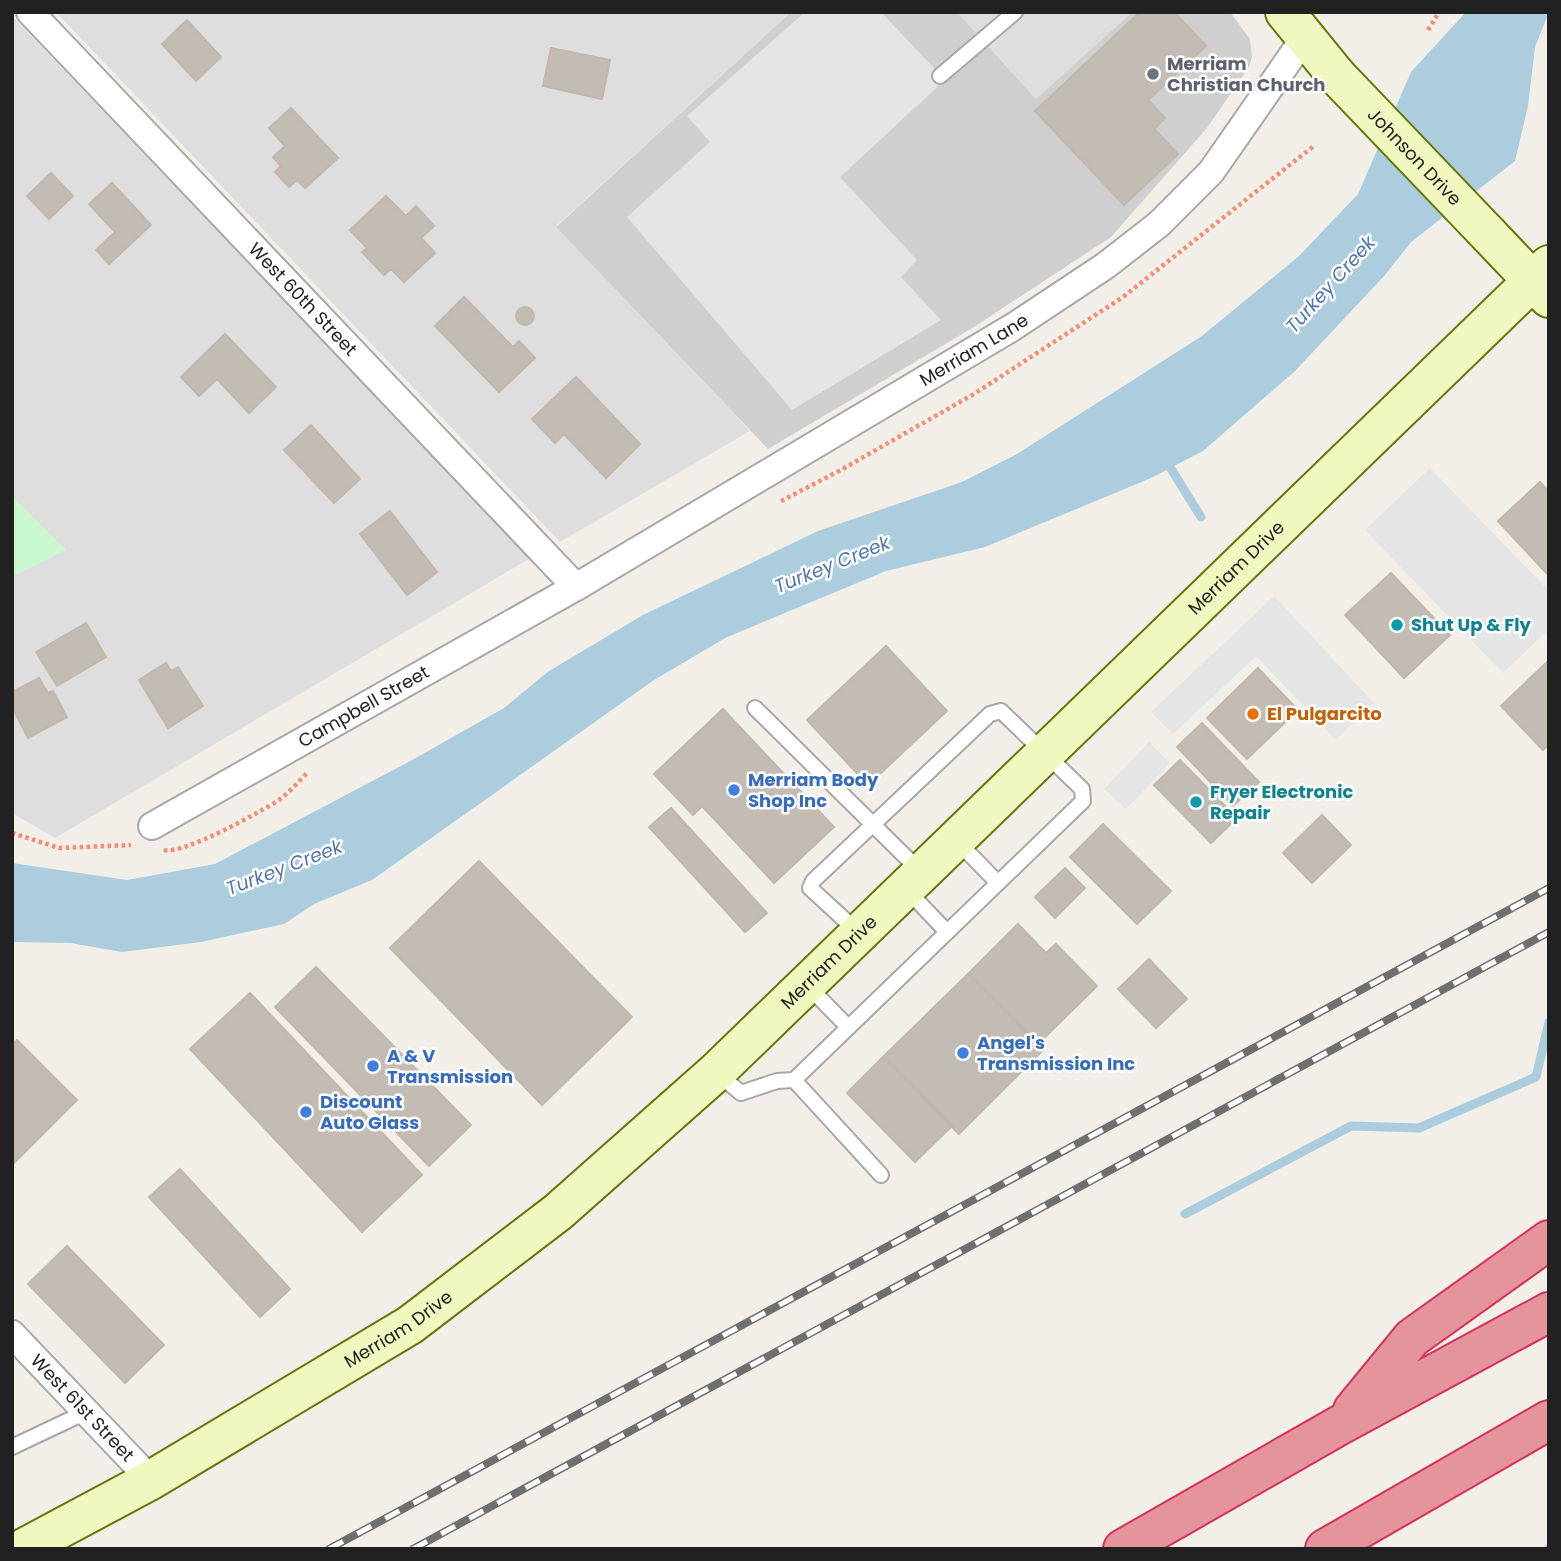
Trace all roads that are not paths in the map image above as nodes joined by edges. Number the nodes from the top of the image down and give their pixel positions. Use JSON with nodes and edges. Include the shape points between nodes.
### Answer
{"nodes":[{"id":1,"x":30,"y":12,"type":"edge"},
{"id":2,"x":1015,"y":12,"type":"edge"},
{"id":3,"x":1295,"y":25,"type":"edge"},
{"id":4,"x":940,"y":76,"type":"dead end"},
{"id":5,"x":1543,"y":281,"type":"edge"},
{"id":6,"x":576,"y":587,"type":"junction"},
{"id":7,"x":755,"y":708,"type":"dead end"},
{"id":8,"x":1044,"y":754,"type":"junction"},
{"id":9,"x":872,"y":825,"type":"junction"},
{"id":10,"x":152,"y":826,"type":"dead end"},
{"id":11,"x":956,"y":840,"type":"junction"},
{"id":12,"x":914,"y":881,"type":"junction"},
{"id":13,"x":998,"y":883,"type":"junction"},
{"id":14,"x":947,"y":932,"type":"junction"},
{"id":15,"x":860,"y":934,"type":"junction"},
{"id":16,"x":807,"y":985,"type":"junction"},
{"id":17,"x":848,"y":1027,"type":"junction"},
{"id":18,"x":716,"y":1072,"type":"junction"},
{"id":19,"x":794,"y":1080,"type":"junction"},
{"id":20,"x":881,"y":1175,"type":"dead end"},
{"id":21,"x":1549,"y":1240,"type":"edge"},
{"id":22,"x":1549,"y":1312,"type":"edge"},
{"id":23,"x":12,"y":1334,"type":"edge"},
{"id":24,"x":86,"y":1412,"type":"junction"},
{"id":25,"x":1549,"y":1420,"type":"edge"},
{"id":26,"x":1340,"y":1425,"type":"junction"},
{"id":27,"x":12,"y":1447,"type":"edge"},
{"id":28,"x":151,"y":1480,"type":"junction"},
{"id":29,"x":22,"y":1549,"type":"edge"},
{"id":30,"x":1123,"y":1549,"type":"edge"},
{"id":31,"x":1325,"y":1549,"type":"edge"}],
"edges":[{"from":1,"to":6,"type":"street","name":"West 60th Street"},
{"from":2,"to":4,"type":"lane"},
{"from":3,"to":5,"type":"main road","name":"Johnson Drive","bridge":true,"via":[[1337,76],[1490,236]]},
{"from":3,"to":6,"type":"street","name":"Merriam Lane","via":[[1211,172],[1159,224],[1013,327]]},
{"from":5,"to":8,"type":"main road","name":"Merriam Drive"},
{"from":6,"to":10,"type":"street","name":"Campbell Street"},
{"from":7,"to":9,"type":"lane"},
{"from":8,"to":9,"type":"lane","via":[[1001,711],[990,714]]},
{"from":8,"to":11,"type":"main road","name":"Merriam Drive"},
{"from":8,"to":13,"type":"lane","via":[[1082,789],[1083,801]]},
{"from":9,"to":12,"type":"lane"},
{"from":9,"to":15,"type":"lane","via":[[810,888]]},
{"from":11,"to":12,"type":"main road","name":"Merriam Drive"},
{"from":11,"to":13,"type":"lane"},
{"from":12,"to":14,"type":"lane"},
{"from":12,"to":15,"type":"main road","name":"Merriam Drive"},
{"from":13,"to":14,"type":"lane"},
{"from":14,"to":17,"type":"lane"},
{"from":15,"to":16,"type":"main road","name":"Merriam Drive"},
{"from":16,"to":17,"type":"lane"},
{"from":16,"to":18,"type":"main road","name":"Merriam Drive"},
{"from":17,"to":19,"type":"lane"},
{"from":18,"to":19,"type":"lane","via":[[741,1093]]},
{"from":18,"to":28,"type":"main road","name":"Merriam Drive","via":[[558,1212],[410,1325]]},
{"from":19,"to":20,"type":"lane"},
{"from":21,"to":26,"type":"highway","via":[[1412,1338]]},
{"from":22,"to":26,"type":"highway"},
{"from":23,"to":24,"type":"street","name":"West 61st Street"},
{"from":24,"to":27,"type":"lane"},
{"from":24,"to":28,"type":"street","name":"West 61st Street"},
{"from":25,"to":31,"type":"highway"},
{"from":26,"to":30,"type":"highway"},
{"from":28,"to":29,"type":"main road","name":"Merriam Drive"}]}
